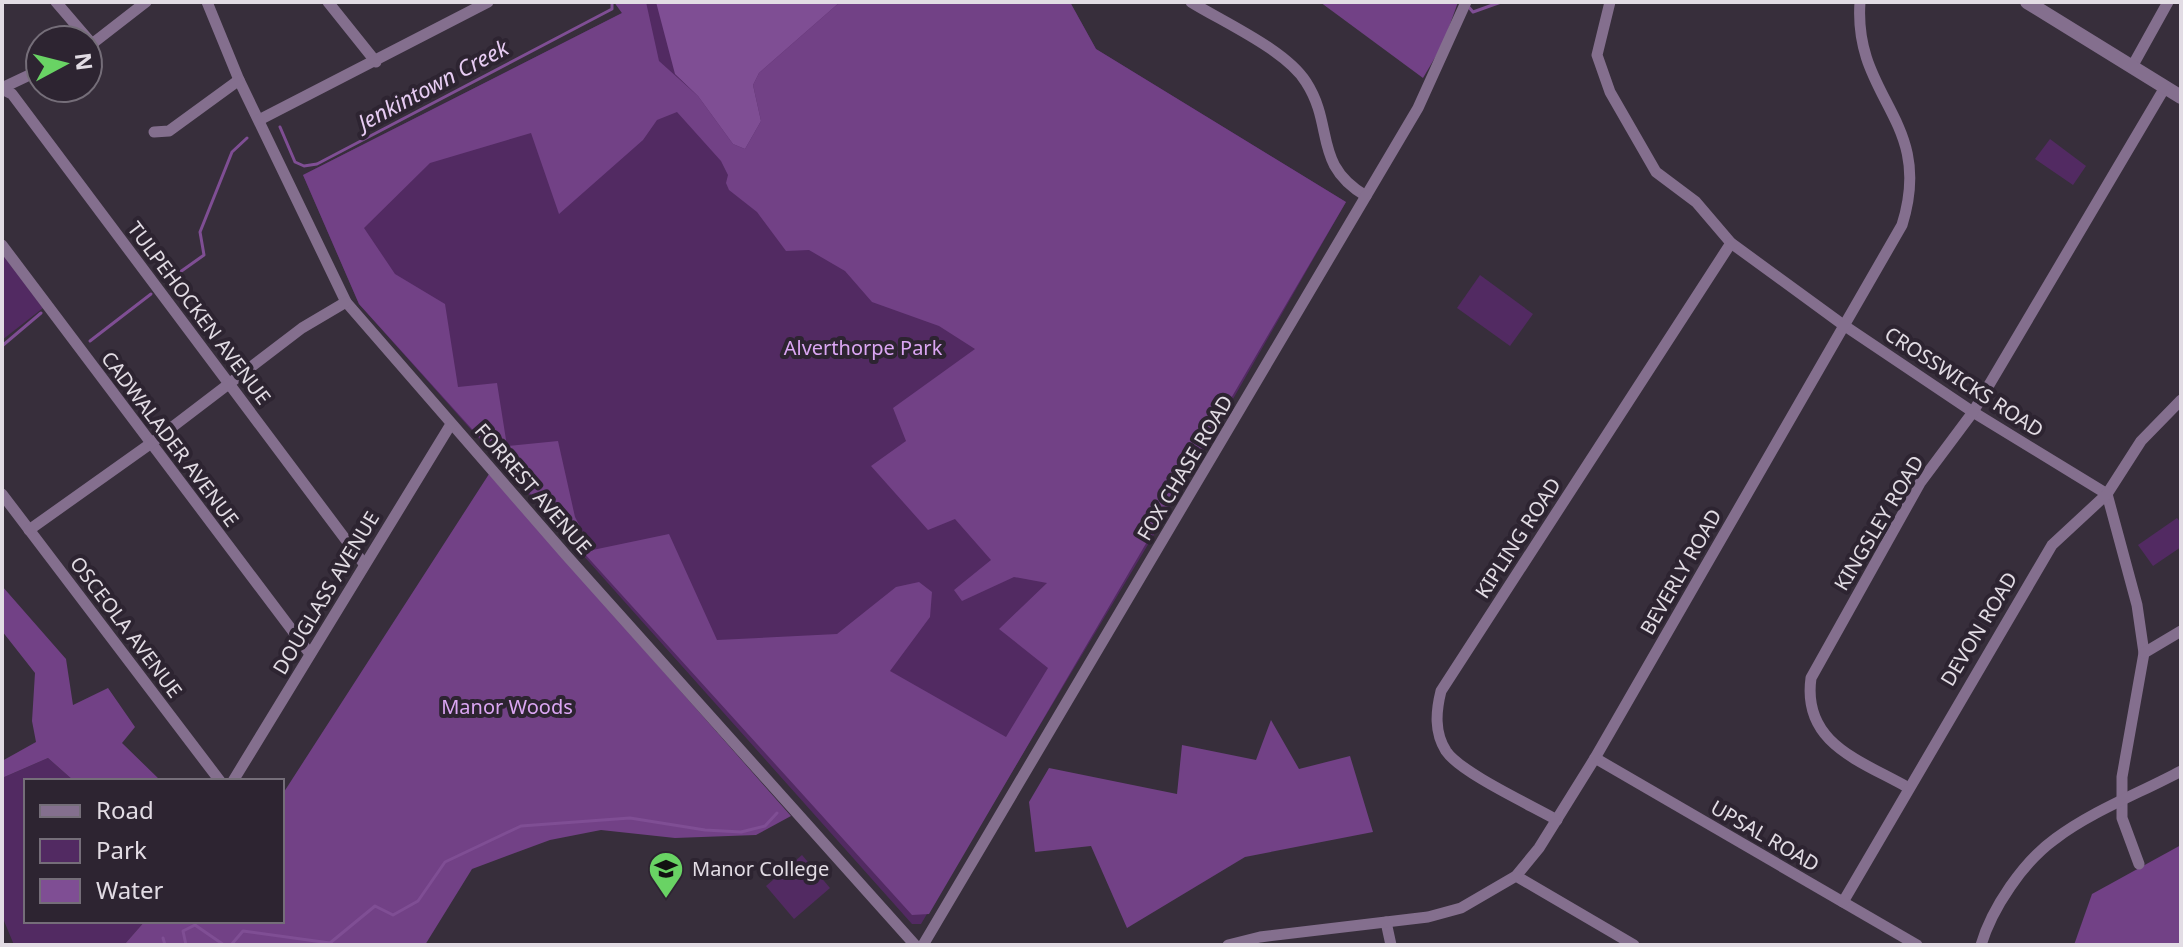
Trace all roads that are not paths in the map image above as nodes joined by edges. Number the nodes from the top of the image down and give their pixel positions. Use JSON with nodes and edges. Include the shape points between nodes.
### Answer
{"nodes":[{"id":1,"x":56,"y":2,"type":"edge"},
{"id":2,"x":146,"y":2,"type":"edge"},
{"id":3,"x":207,"y":2,"type":"edge"},
{"id":4,"x":328,"y":2,"type":"edge"},
{"id":5,"x":488,"y":2,"type":"edge"},
{"id":6,"x":1191,"y":2,"type":"edge"},
{"id":7,"x":1466,"y":2,"type":"edge"},
{"id":8,"x":1610,"y":2,"type":"edge"},
{"id":9,"x":1860,"y":2,"type":"edge"},
{"id":10,"x":2027,"y":2,"type":"edge"},
{"id":11,"x":2168,"y":2,"type":"edge"},
{"id":12,"x":74,"y":24,"type":"edge"},
{"id":13,"x":104,"y":36,"type":"edge"},
{"id":14,"x":376,"y":62,"type":"junction"},
{"id":15,"x":2133,"y":65,"type":"junction"},
{"id":16,"x":24,"y":78,"type":"edge"},
{"id":17,"x":239,"y":80,"type":"junction"},
{"id":18,"x":2,"y":88,"type":"edge"},
{"id":19,"x":2164,"y":89,"type":"junction"},
{"id":20,"x":2181,"y":97,"type":"edge"},
{"id":21,"x":259,"y":120,"type":"junction"},
{"id":22,"x":154,"y":132,"type":"dead end"},
{"id":23,"x":1366,"y":196,"type":"junction"},
{"id":24,"x":1731,"y":243,"type":"junction"},
{"id":25,"x":2,"y":245,"type":"edge"},
{"id":26,"x":346,"y":302,"type":"junction"},
{"id":27,"x":1842,"y":324,"type":"junction"},
{"id":28,"x":230,"y":384,"type":"junction"},
{"id":29,"x":2181,"y":400,"type":"edge"},
{"id":30,"x":1973,"y":412,"type":"junction"},
{"id":31,"x":451,"y":424,"type":"junction"},
{"id":32,"x":150,"y":444,"type":"junction"},
{"id":33,"x":2,"y":494,"type":"edge"},
{"id":34,"x":2107,"y":494,"type":"junction"},
{"id":35,"x":29,"y":530,"type":"junction"},
{"id":36,"x":364,"y":564,"type":"junction"},
{"id":37,"x":2181,"y":631,"type":"edge"},
{"id":38,"x":2144,"y":653,"type":"junction"},
{"id":39,"x":310,"y":654,"type":"junction"},
{"id":40,"x":1595,"y":758,"type":"junction"},
{"id":41,"x":2181,"y":771,"type":"edge"},
{"id":42,"x":218,"y":779,"type":"edge"},
{"id":43,"x":234,"y":779,"type":"edge"},
{"id":44,"x":1907,"y":787,"type":"junction"},
{"id":45,"x":2122,"y":802,"type":"junction"},
{"id":46,"x":1557,"y":820,"type":"junction"},
{"id":47,"x":2139,"y":864,"type":"dead end"},
{"id":48,"x":1516,"y":876,"type":"junction"},
{"id":49,"x":1843,"y":902,"type":"junction"},
{"id":50,"x":1386,"y":922,"type":"junction"},
{"id":51,"x":915,"y":945,"type":"edge"},
{"id":52,"x":923,"y":945,"type":"edge"},
{"id":53,"x":1228,"y":945,"type":"edge"},
{"id":54,"x":1391,"y":945,"type":"edge"},
{"id":55,"x":1634,"y":945,"type":"edge"},
{"id":56,"x":1917,"y":945,"type":"edge"},
{"id":57,"x":1981,"y":945,"type":"edge"}],
"edges":[{"from":1,"to":12,"type":"street"},
{"from":2,"to":13,"type":"street"},
{"from":3,"to":17,"type":"street","name":"FORREST AVENUE"},
{"from":4,"to":14,"type":"street"},
{"from":5,"to":14,"type":"street"},
{"from":6,"to":23,"type":"street","via":[[1283,59],[1305,79],[1317,103],[1333,169]]},
{"from":7,"to":23,"type":"street","name":"FOX CHASE ROAD","via":[[1429,86]]},
{"from":8,"to":24,"type":"street","name":"CROSSWICKS ROAD","via":[[1597,55],[1610,92],[1656,172],[1696,202]]},
{"from":9,"to":27,"type":"street","name":"BEVERLY ROAD","via":[[1861,48],[1908,148],[1911,188],[1902,225]]},
{"from":10,"to":15,"type":"street"},
{"from":11,"to":15,"type":"street"},
{"from":14,"to":21,"type":"street"},
{"from":15,"to":19,"type":"street"},
{"from":16,"to":18,"type":"street"},
{"from":17,"to":21,"type":"street","name":"FORREST AVENUE"},
{"from":17,"to":22,"type":"street","via":[[169,131]]},
{"from":18,"to":28,"type":"street","name":"TULPEHOCKEN AVENUE","via":[[12,94]]},
{"from":19,"to":20,"type":"street"},
{"from":19,"to":30,"type":"street","name":"KINGSLEY ROAD"},
{"from":21,"to":26,"type":"street","name":"FORREST AVENUE"},
{"from":23,"to":52,"type":"street","name":"FOX CHASE ROAD"},
{"from":24,"to":27,"type":"street","name":"CROSSWICKS ROAD"},
{"from":24,"to":46,"type":"street","name":"KIPLING ROAD","via":[[1441,691],[1436,712],[1447,752],[1462,766]]},
{"from":25,"to":32,"type":"street","name":"CADWALADER AVENUE"},
{"from":26,"to":28,"type":"street","via":[[302,328]]},
{"from":26,"to":31,"type":"street","name":"FORREST AVENUE"},
{"from":27,"to":30,"type":"street","name":"CROSSWICKS ROAD"},
{"from":27,"to":40,"type":"street","name":"BEVERLY ROAD"},
{"from":28,"to":32,"type":"street"},
{"from":28,"to":36,"type":"street","name":"TULPEHOCKEN AVENUE"},
{"from":29,"to":34,"type":"street","name":"DEVON ROAD","via":[[2141,441]]},
{"from":30,"to":34,"type":"street","name":"CROSSWICKS ROAD"},
{"from":30,"to":44,"type":"street","name":"KINGSLEY ROAD","via":[[1920,483],[1811,678],[1809,706],[1823,736]]},
{"from":31,"to":36,"type":"street","name":"DOUGLASS AVENUE"},
{"from":31,"to":51,"type":"street","name":"FORREST AVENUE"},
{"from":32,"to":35,"type":"street"},
{"from":32,"to":39,"type":"street","name":"CADWALADER AVENUE"},
{"from":33,"to":35,"type":"street","name":"OSCEOLA AVENUE"},
{"from":34,"to":38,"type":"street","via":[[2137,605]]},
{"from":34,"to":44,"type":"street","name":"DEVON ROAD","via":[[2052,545]]},
{"from":35,"to":42,"type":"street","name":"OSCEOLA AVENUE"},
{"from":36,"to":39,"type":"street","name":"DOUGLASS AVENUE"},
{"from":37,"to":38,"type":"street"},
{"from":38,"to":45,"type":"street"},
{"from":39,"to":43,"type":"street","name":"DOUGLASS AVENUE"},
{"from":40,"to":46,"type":"street","name":"BEVERLY ROAD"},
{"from":40,"to":49,"type":"street","name":"UPSAL ROAD"},
{"from":41,"to":45,"type":"street"},
{"from":44,"to":49,"type":"street","name":"DEVON ROAD"},
{"from":45,"to":47,"type":"street","via":[[2122,818]]},
{"from":45,"to":57,"type":"street","via":[[2055,839],[2026,866]]},
{"from":46,"to":48,"type":"street","name":"BEVERLY ROAD"},
{"from":48,"to":50,"type":"street","name":"BEVERLY ROAD","via":[[1461,908]]},
{"from":48,"to":55,"type":"street"},
{"from":49,"to":56,"type":"street","name":"UPSAL ROAD"},
{"from":50,"to":53,"type":"street","name":"BEVERLY ROAD"},
{"from":50,"to":54,"type":"street"}]}
